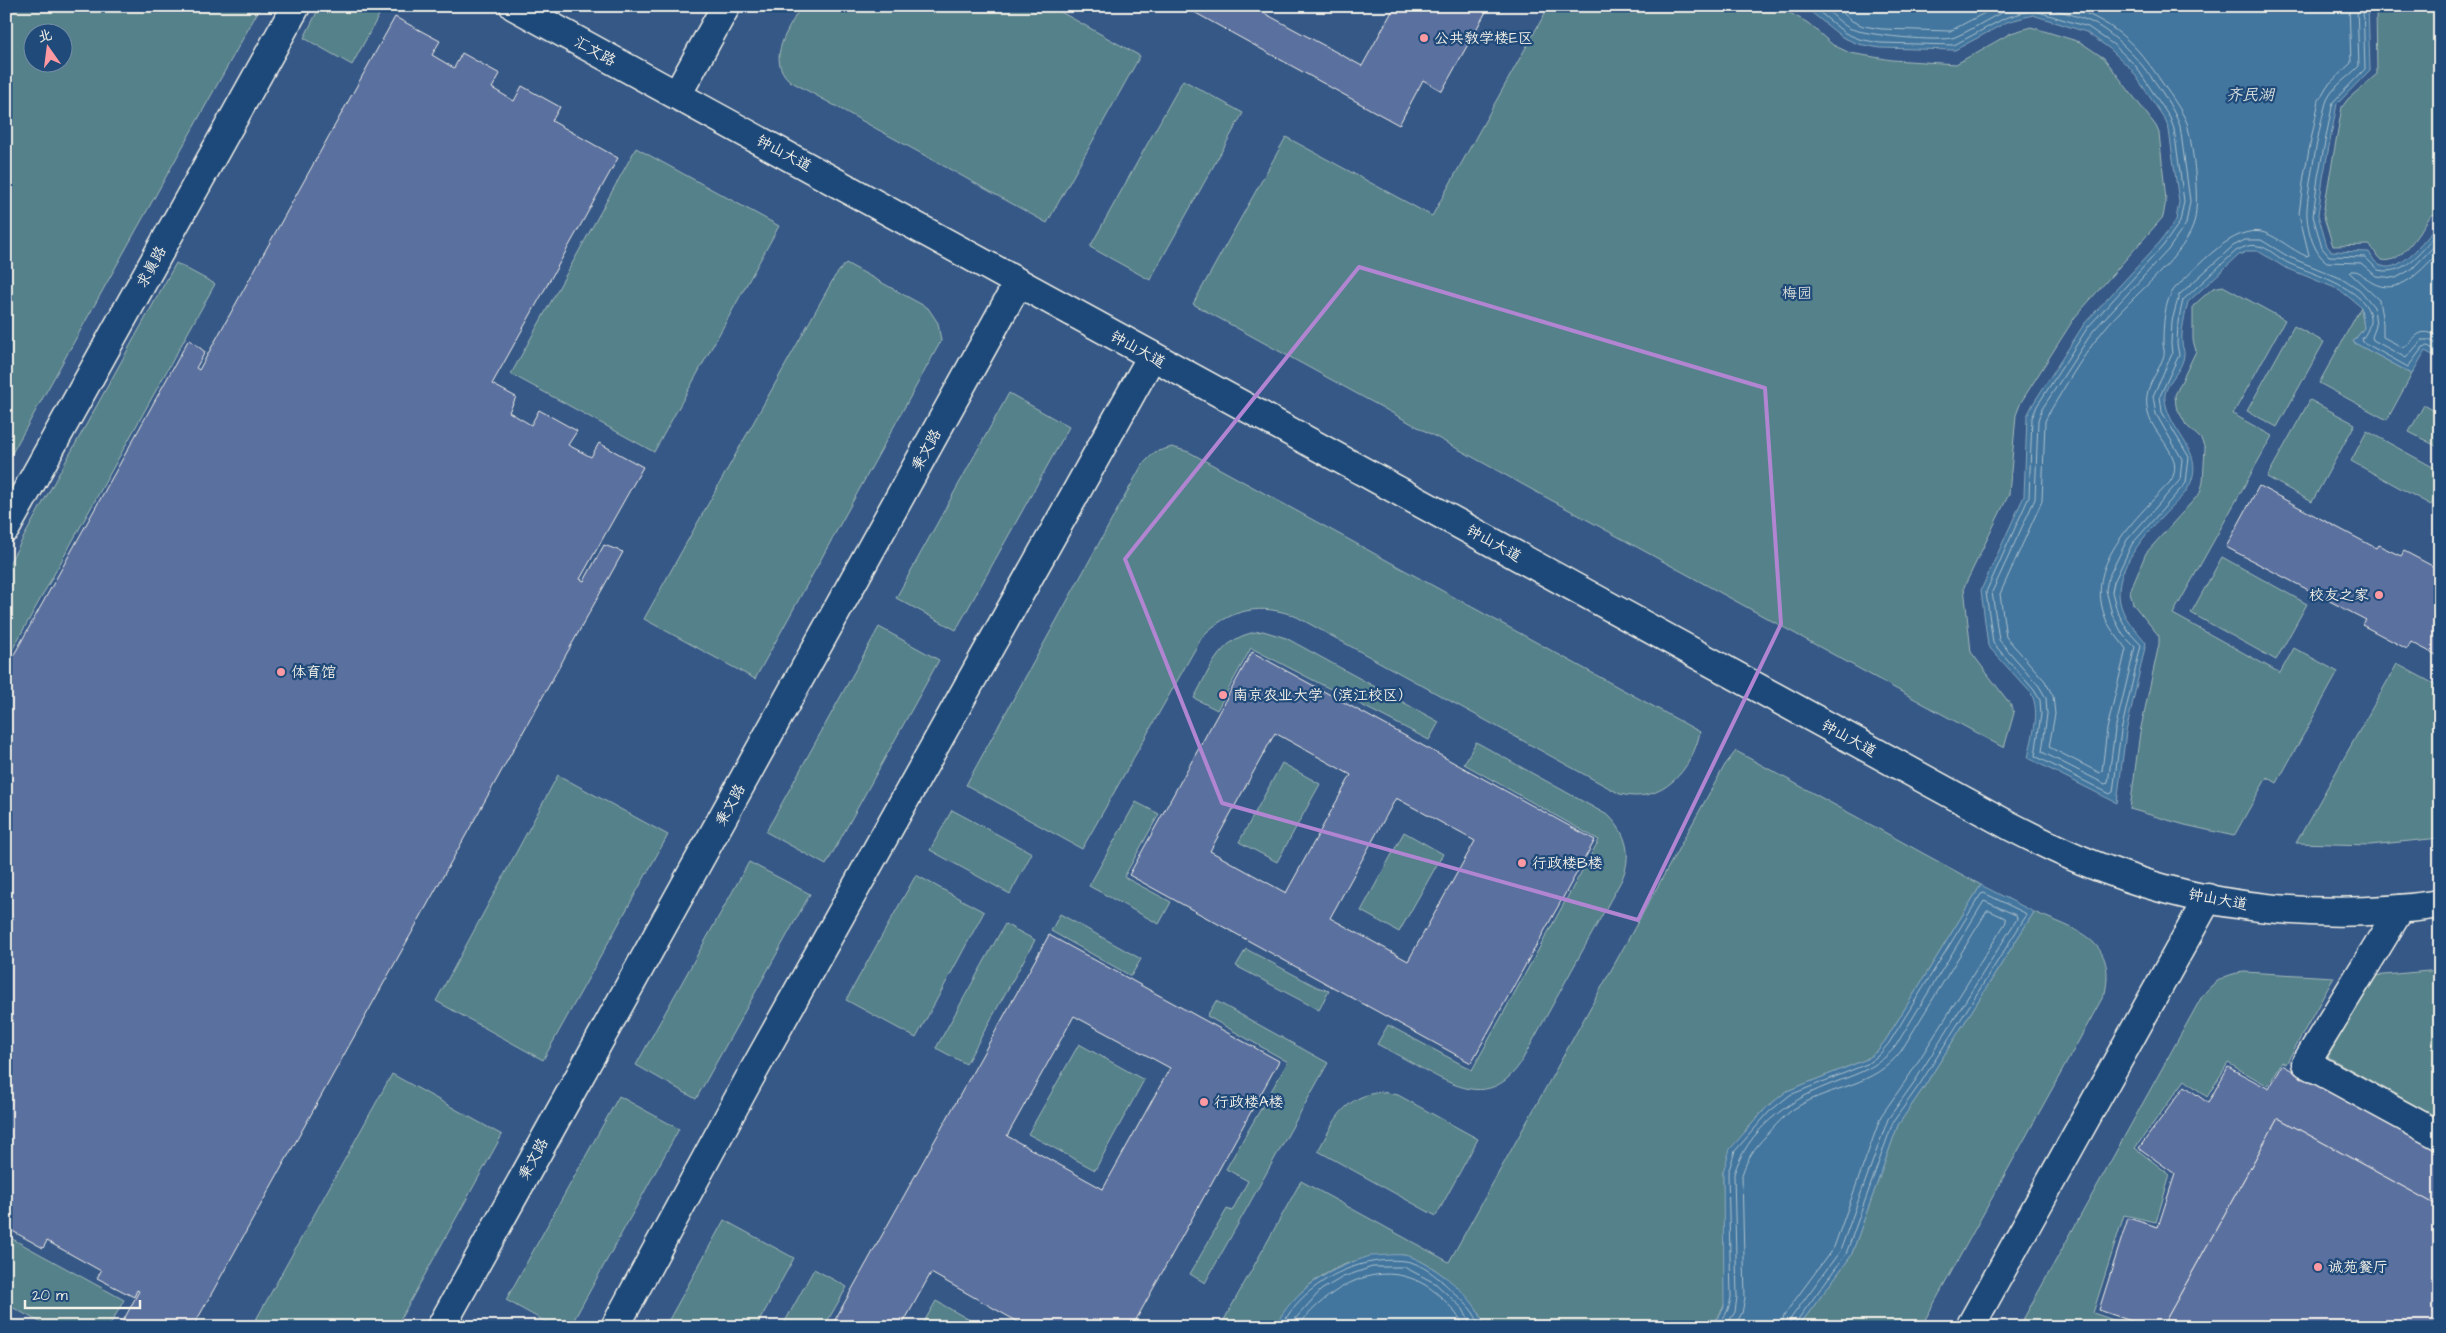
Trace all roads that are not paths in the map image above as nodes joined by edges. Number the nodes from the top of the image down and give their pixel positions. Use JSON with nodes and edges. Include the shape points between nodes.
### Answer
{"nodes":[{"id":1,"x":296,"y":6,"type":"edge"},
{"id":2,"x":514,"y":6,"type":"edge"},
{"id":3,"x":726,"y":6,"type":"edge"},
{"id":4,"x":677,"y":95,"type":"junction"},
{"id":5,"x":1018,"y":283,"type":"junction"},
{"id":6,"x":1152,"y":356,"type":"junction"},
{"id":7,"x":6,"y":528,"type":"edge"},
{"id":8,"x":2208,"y":898,"type":"junction"},
{"id":9,"x":2440,"y":904,"type":"edge"},
{"id":10,"x":2400,"y":909,"type":"junction"},
{"id":11,"x":2440,"y":1136,"type":"edge"},
{"id":12,"x":441,"y":1327,"type":"edge"},
{"id":13,"x":615,"y":1327,"type":"edge"},
{"id":14,"x":1970,"y":1327,"type":"edge"}],
"edges":[{"from":1,"to":7,"type":"lane","name":"求真路"},
{"from":2,"to":4,"type":"lane","name":"汇文路"},
{"from":3,"to":4,"type":"lane"},
{"from":4,"to":5,"type":"lane","name":"钟山大道"},
{"from":5,"to":6,"type":"lane","name":"钟山大道"},
{"from":5,"to":12,"type":"lane","name":"秉文路"},
{"from":6,"to":8,"type":"lane","name":"钟山大道","via":[[1996,819],[2098,867],[2159,887]]},
{"from":6,"to":13,"type":"lane","via":[[748,1081]]},
{"from":8,"to":10,"type":"lane","name":"钟山大道","via":[[2319,911]]},
{"from":8,"to":14,"type":"lane"},
{"from":9,"to":10,"type":"lane","name":"钟山大道"},
{"from":10,"to":11,"type":"lane","via":[[2306,1063]]}]}
